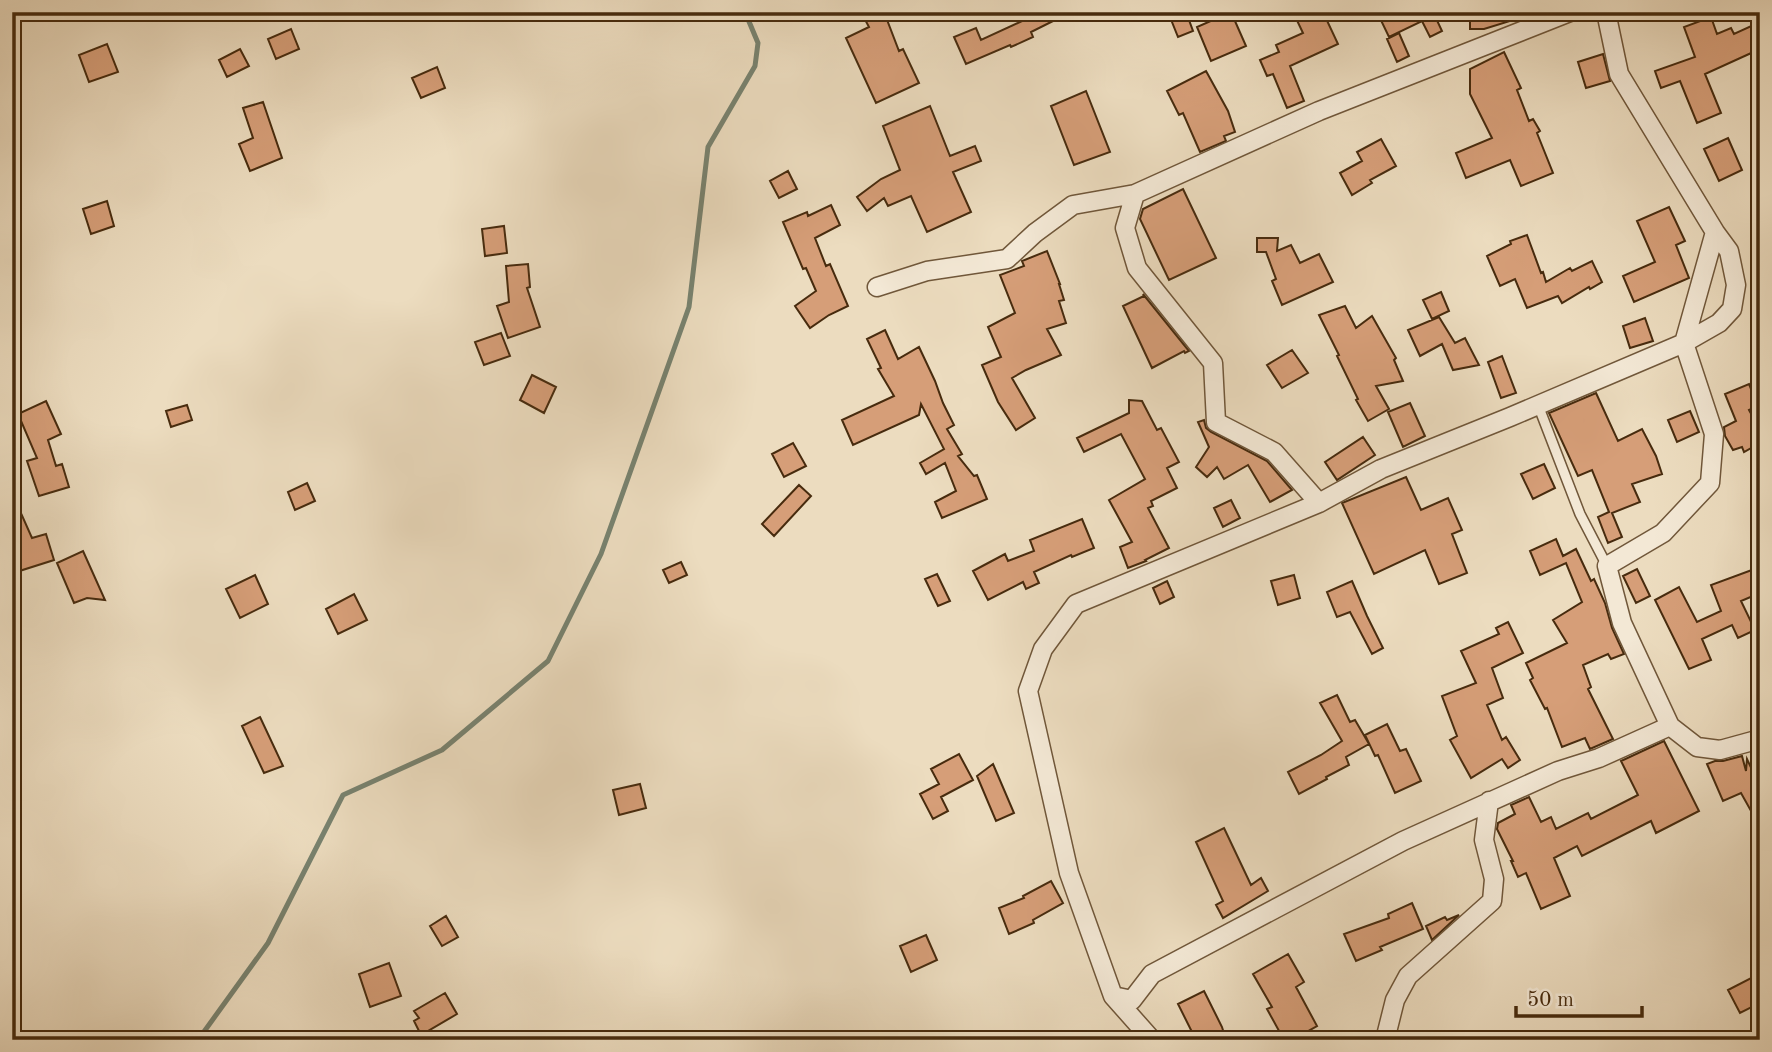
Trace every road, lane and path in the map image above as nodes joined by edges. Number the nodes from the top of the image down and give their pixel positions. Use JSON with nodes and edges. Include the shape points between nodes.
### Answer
{"nodes":[{"id":1,"x":1570,"y":12,"type":"edge"},
{"id":2,"x":1606,"y":12,"type":"edge"},
{"id":3,"x":1135,"y":194,"type":"junction"},
{"id":4,"x":1715,"y":232,"type":"junction"},
{"id":5,"x":877,"y":287,"type":"dead end"},
{"id":6,"x":1684,"y":343,"type":"junction"},
{"id":7,"x":1538,"y":405,"type":"junction"},
{"id":8,"x":1319,"y":503,"type":"junction"},
{"id":9,"x":1608,"y":566,"type":"junction"},
{"id":10,"x":1670,"y":726,"type":"junction"},
{"id":11,"x":1760,"y":738,"type":"edge"},
{"id":12,"x":1489,"y":802,"type":"junction"},
{"id":13,"x":1113,"y":996,"type":"junction"},
{"id":14,"x":1152,"y":1040,"type":"edge"},
{"id":15,"x":1385,"y":1040,"type":"edge"}],
"edges":[{"from":1,"to":3,"type":"street","via":[[1319,111]]},
{"from":2,"to":4,"type":"street","via":[[1619,74]]},
{"from":3,"to":5,"type":"street","via":[[1073,205],[1007,259],[927,271]]},
{"from":3,"to":8,"type":"street","via":[[1125,228],[1137,268],[1213,363],[1216,422],[1274,452]]},
{"from":4,"to":6,"type":"street"},
{"from":4,"to":6,"type":"street","via":[[1729,251],[1736,285],[1732,309],[1719,323]]},
{"from":6,"to":7,"type":"street"},
{"from":6,"to":9,"type":"street","via":[[1714,434],[1710,483],[1663,533]]},
{"from":7,"to":8,"type":"street","via":[[1381,470]]},
{"from":7,"to":9,"type":"lane","via":[[1580,514]]},
{"from":8,"to":13,"type":"street","via":[[1076,604],[1043,649],[1028,691],[1069,873]]},
{"from":9,"to":10,"type":"street","via":[[1622,624]]},
{"from":10,"to":11,"type":"street","via":[[1697,747],[1720,750]]},
{"from":10,"to":12,"type":"street"},
{"from":12,"to":13,"type":"street","via":[[1403,841],[1152,974],[1132,1000]]},
{"from":12,"to":15,"type":"street","via":[[1483,840],[1494,879],[1492,901],[1408,976],[1395,1000]]},
{"from":13,"to":14,"type":"street"}]}
